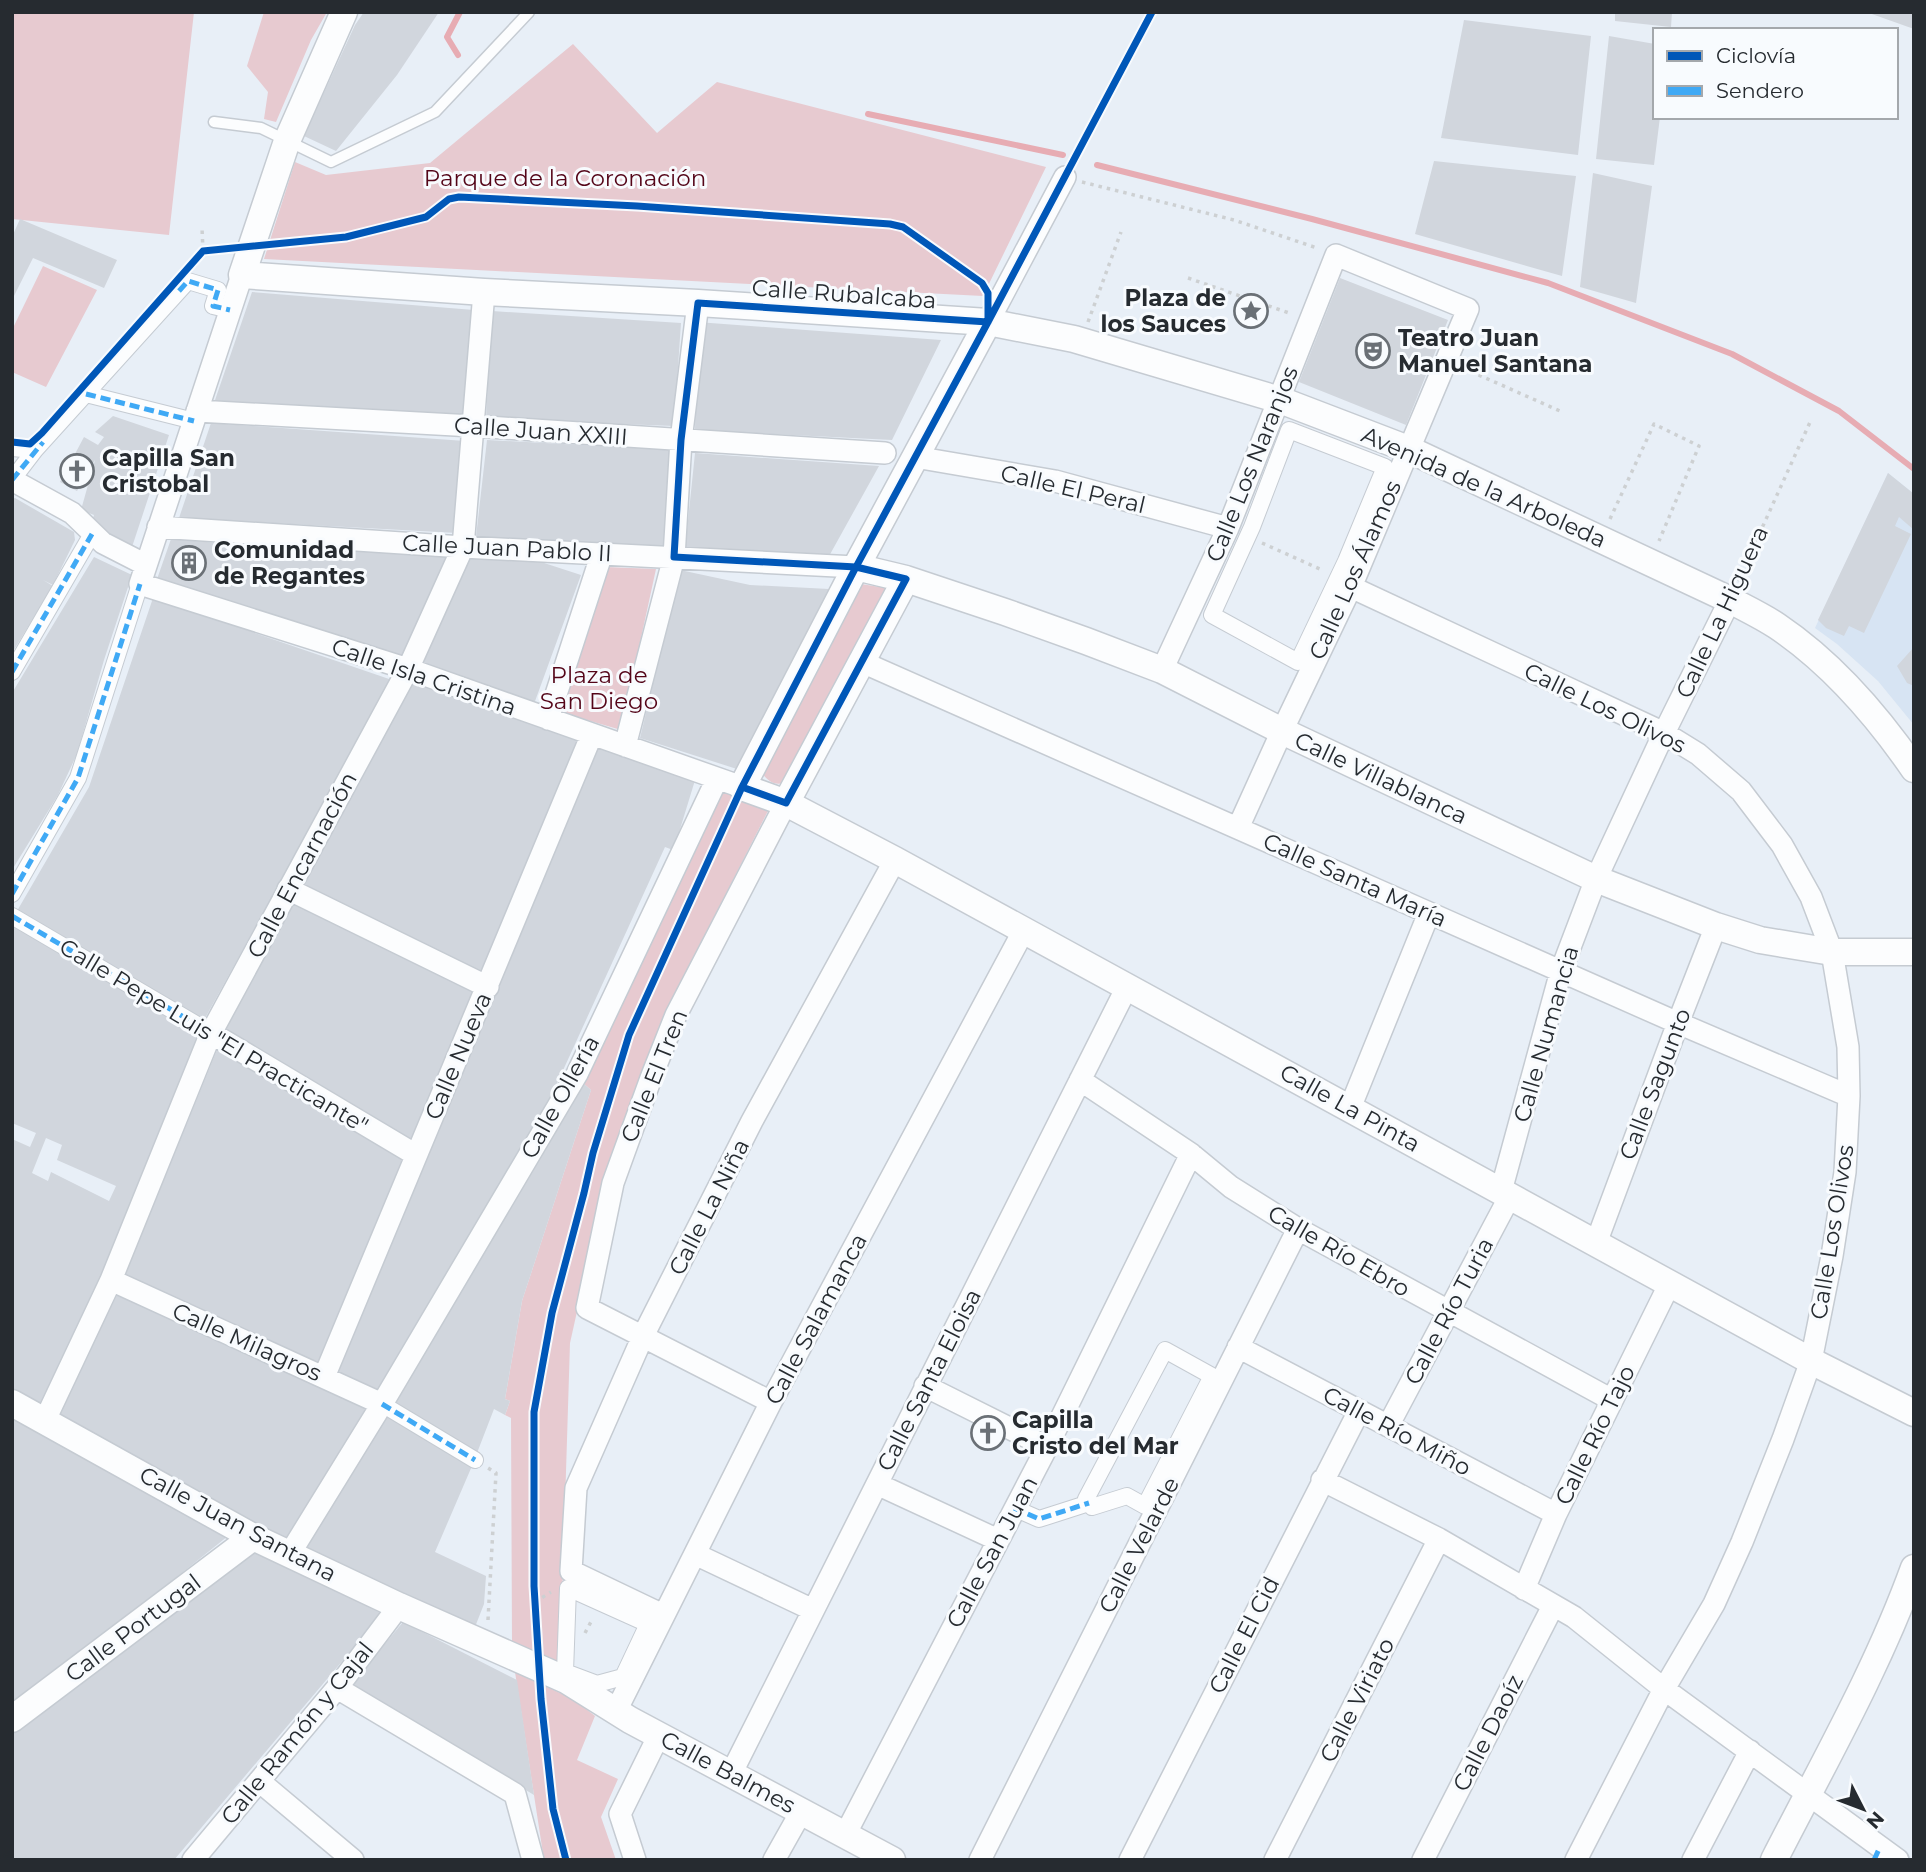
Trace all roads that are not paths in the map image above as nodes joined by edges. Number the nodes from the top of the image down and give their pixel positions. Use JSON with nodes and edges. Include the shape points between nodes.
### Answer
{"nodes":[{"id":1,"x":344,"y":12,"type":"edge"},
{"id":2,"x":530,"y":12,"type":"edge"},
{"id":3,"x":214,"y":122,"type":"dead end"},
{"id":4,"x":287,"y":141,"type":"junction"},
{"id":5,"x":1065,"y":177,"type":"road end"},
{"id":6,"x":242,"y":275,"type":"junction"},
{"id":7,"x":484,"y":292,"type":"junction"},
{"id":8,"x":698,"y":303,"type":"junction"},
{"id":9,"x":1468,"y":309,"type":"joint"},
{"id":10,"x":230,"y":310,"type":"junction"},
{"id":11,"x":988,"y":323,"type":"junction"},
{"id":12,"x":86,"y":394,"type":"junction"},
{"id":13,"x":1280,"y":400,"type":"junction"},
{"id":14,"x":195,"y":416,"type":"junction"},
{"id":15,"x":473,"y":426,"type":"junction"},
{"id":16,"x":681,"y":440,"type":"junction"},
{"id":17,"x":12,"y":447,"type":"edge"},
{"id":18,"x":1408,"y":449,"type":"junction"},
{"id":19,"x":35,"y":450,"type":"junction"},
{"id":20,"x":886,"y":453,"type":"dead end"},
{"id":21,"x":915,"y":457,"type":"junction"},
{"id":22,"x":12,"y":480,"type":"edge"},
{"id":23,"x":158,"y":527,"type":"junction"},
{"id":24,"x":1238,"y":532,"type":"junction"},
{"id":25,"x":92,"y":534,"type":"junction"},
{"id":26,"x":463,"y":547,"type":"junction"},
{"id":27,"x":602,"y":553,"type":"junction"},
{"id":28,"x":674,"y":557,"type":"junction"},
{"id":29,"x":856,"y":567,"type":"junction"},
{"id":30,"x":143,"y":574,"type":"junction"},
{"id":31,"x":905,"y":579,"type":"junction"},
{"id":32,"x":1345,"y":582,"type":"junction"},
{"id":33,"x":1730,"y":600,"type":"junction"},
{"id":34,"x":862,"y":662,"type":"junction"},
{"id":35,"x":408,"y":669,"type":"junction"},
{"id":36,"x":1162,"y":670,"type":"junction"},
{"id":37,"x":12,"y":672,"type":"edge"},
{"id":38,"x":548,"y":719,"type":"junction"},
{"id":39,"x":1282,"y":731,"type":"junction"},
{"id":40,"x":1664,"y":733,"type":"junction"},
{"id":41,"x":592,"y":734,"type":"junction"},
{"id":42,"x":625,"y":746,"type":"junction"},
{"id":43,"x":1914,"y":769,"type":"edge"},
{"id":44,"x":717,"y":779,"type":"junction"},
{"id":45,"x":742,"y":787,"type":"junction"},
{"id":46,"x":786,"y":803,"type":"junction"},
{"id":47,"x":1238,"y":828,"type":"junction"},
{"id":48,"x":895,"y":860,"type":"junction"},
{"id":49,"x":1596,"y":879,"type":"junction"},
{"id":50,"x":288,"y":889,"type":"junction"},
{"id":51,"x":12,"y":894,"type":"edge"},
{"id":52,"x":1429,"y":913,"type":"junction"},
{"id":53,"x":12,"y":916,"type":"edge"},
{"id":54,"x":1716,"y":926,"type":"junction"},
{"id":55,"x":1024,"y":930,"type":"junction"},
{"id":56,"x":1832,"y":951,"type":"junction"},
{"id":57,"x":1914,"y":953,"type":"edge"},
{"id":58,"x":1561,"y":971,"type":"junction"},
{"id":59,"x":488,"y":987,"type":"junction"},
{"id":60,"x":1127,"y":987,"type":"junction"},
{"id":61,"x":1678,"y":1023,"type":"junction"},
{"id":62,"x":211,"y":1033,"type":"junction"},
{"id":63,"x":1080,"y":1080,"type":"junction"},
{"id":64,"x":1849,"y":1096,"type":"junction"},
{"id":65,"x":1350,"y":1108,"type":"junction"},
{"id":66,"x":1191,"y":1154,"type":"junction"},
{"id":67,"x":415,"y":1155,"type":"junction"},
{"id":68,"x":1506,"y":1194,"type":"junction"},
{"id":69,"x":1298,"y":1229,"type":"junction"},
{"id":70,"x":1596,"y":1243,"type":"junction"},
{"id":71,"x":111,"y":1280,"type":"junction"},
{"id":72,"x":1670,"y":1283,"type":"junction"},
{"id":73,"x":1448,"y":1312,"type":"junction"},
{"id":74,"x":643,"y":1336,"type":"junction"},
{"id":75,"x":1238,"y":1347,"type":"junction"},
{"id":76,"x":1811,"y":1361,"type":"junction"},
{"id":77,"x":324,"y":1377,"type":"junction"},
{"id":78,"x":925,"y":1386,"type":"junction"},
{"id":79,"x":1612,"y":1400,"type":"junction"},
{"id":80,"x":771,"y":1402,"type":"junction"},
{"id":81,"x":12,"y":1403,"type":"edge"},
{"id":82,"x":382,"y":1404,"type":"junction"},
{"id":83,"x":1359,"y":1412,"type":"junction"},
{"id":84,"x":1914,"y":1413,"type":"edge"},
{"id":85,"x":45,"y":1420,"type":"junction"},
{"id":86,"x":1388,"y":1426,"type":"junction"},
{"id":87,"x":1047,"y":1447,"type":"junction"},
{"id":88,"x":475,"y":1460,"type":"road end"},
{"id":89,"x":1322,"y":1480,"type":"junction"},
{"id":90,"x":877,"y":1484,"type":"junction"},
{"id":91,"x":1089,"y":1503,"type":"junction"},
{"id":92,"x":1014,"y":1508,"type":"junction"},
{"id":93,"x":1556,"y":1514,"type":"junction"},
{"id":94,"x":253,"y":1537,"type":"junction"},
{"id":95,"x":1439,"y":1539,"type":"junction"},
{"id":96,"x":998,"y":1540,"type":"junction"},
{"id":97,"x":695,"y":1554,"type":"junction"},
{"id":98,"x":289,"y":1555,"type":"junction"},
{"id":99,"x":1914,"y":1568,"type":"edge"},
{"id":100,"x":1524,"y":1588,"type":"junction"},
{"id":101,"x":600,"y":1602,"type":"joint"},
{"id":102,"x":399,"y":1606,"type":"junction"},
{"id":103,"x":1553,"y":1606,"type":"junction"},
{"id":104,"x":813,"y":1610,"type":"junction"},
{"id":105,"x":663,"y":1615,"type":"junction"},
{"id":106,"x":514,"y":1656,"type":"joint"},
{"id":107,"x":337,"y":1688,"type":"junction"},
{"id":108,"x":1664,"y":1689,"type":"junction"},
{"id":109,"x":616,"y":1711,"type":"junction"},
{"id":110,"x":12,"y":1719,"type":"edge"},
{"id":111,"x":659,"y":1735,"type":"junction"},
{"id":112,"x":1750,"y":1751,"type":"junction"},
{"id":113,"x":731,"y":1773,"type":"junction"},
{"id":114,"x":259,"y":1781,"type":"junction"},
{"id":115,"x":1808,"y":1793,"type":"junction"},
{"id":116,"x":801,"y":1812,"type":"junction"},
{"id":117,"x":845,"y":1835,"type":"junction"},
{"id":118,"x":1877,"y":1853,"type":"edge"},
{"id":119,"x":193,"y":1860,"type":"edge"},
{"id":120,"x":353,"y":1860,"type":"edge"},
{"id":121,"x":533,"y":1860,"type":"edge"},
{"id":122,"x":635,"y":1860,"type":"edge"},
{"id":123,"x":774,"y":1860,"type":"edge"},
{"id":124,"x":892,"y":1860,"type":"edge"},
{"id":125,"x":980,"y":1860,"type":"edge"},
{"id":126,"x":1130,"y":1860,"type":"edge"},
{"id":127,"x":1275,"y":1860,"type":"edge"},
{"id":128,"x":1423,"y":1860,"type":"edge"},
{"id":129,"x":1576,"y":1860,"type":"edge"},
{"id":130,"x":1693,"y":1860,"type":"edge"},
{"id":131,"x":1774,"y":1860,"type":"edge"},
{"id":132,"x":1898,"y":1860,"type":"edge"}],
"edges":[{"from":1,"to":4,"type":"street"},
{"from":2,"to":4,"type":"lane","via":[[435,112],[331,162]]},
{"from":3,"to":4,"type":"lane","via":[[261,128]]},
{"from":4,"to":6,"type":"street"},
{"from":5,"to":11,"type":"street"},
{"from":6,"to":7,"type":"street","name":"Calle Rubalcaba"},
{"from":6,"to":10,"type":"street"},
{"from":7,"to":8,"type":"street","name":"Calle Rubalcaba"},
{"from":7,"to":15,"type":"street","name":"Calle Encarnación"},
{"from":8,"to":11,"type":"street","name":"Calle Rubalcaba"},
{"from":8,"to":16,"type":"street"},
{"from":9,"to":13,"type":"street","name":"Calle Los Naranjos","via":[[1336,255]]},
{"from":9,"to":18,"type":"street","name":"Calle Los Álamos"},
{"from":10,"to":12,"type":"street","via":[[213,306],[218,290],[187,276]]},
{"from":10,"to":14,"type":"street"},
{"from":11,"to":13,"type":"street","name":"Avenida de la Arboleda","via":[[1082,341]]},
{"from":11,"to":21,"type":"street"},
{"from":12,"to":14,"type":"street"},
{"from":12,"to":19,"type":"street"},
{"from":13,"to":18,"type":"street","name":"Avenida de la Arboleda"},
{"from":13,"to":24,"type":"street","name":"Calle Los Naranjos"},
{"from":14,"to":15,"type":"street","name":"Calle Juan XXIII"},
{"from":14,"to":23,"type":"street"},
{"from":15,"to":16,"type":"street","name":"Calle Juan XXIII"},
{"from":15,"to":26,"type":"street","name":"Calle Encarnación"},
{"from":16,"to":20,"type":"street","name":"Calle Juan XXIII"},
{"from":16,"to":28,"type":"street"},
{"from":17,"to":19,"type":"street"},
{"from":18,"to":32,"type":"street","name":"Calle Los Álamos"},
{"from":18,"to":33,"type":"street","name":"Avenida de la Arboleda"},
{"from":19,"to":22,"type":"street"},
{"from":21,"to":24,"type":"street","name":"Calle El Peral","via":[[1055,481]]},
{"from":21,"to":29,"type":"street"},
{"from":22,"to":25,"type":"street","name":"Calle Isla Cristina","via":[[72,513]]},
{"from":23,"to":26,"type":"street","name":"Calle Juan Pablo II"},
{"from":23,"to":30,"type":"street"},
{"from":24,"to":32,"type":"street","via":[[1212,615],[1298,662]]},
{"from":24,"to":32,"type":"street","via":[[1289,430],[1385,467]]},
{"from":24,"to":36,"type":"street","name":"Calle Los Naranjos"},
{"from":25,"to":30,"type":"street","name":"Calle Isla Cristina"},
{"from":25,"to":37,"type":"street"},
{"from":26,"to":27,"type":"street","name":"Calle Juan Pablo II"},
{"from":26,"to":35,"type":"street","name":"Calle Encarnación"},
{"from":27,"to":28,"type":"street","name":"Calle Juan Pablo II"},
{"from":27,"to":38,"type":"street"},
{"from":28,"to":29,"type":"street","name":"Calle Juan Pablo II"},
{"from":28,"to":42,"type":"street"},
{"from":29,"to":31,"type":"street","name":"Calle Villablanca"},
{"from":29,"to":45,"type":"street"},
{"from":30,"to":35,"type":"street","name":"Calle Isla Cristina"},
{"from":30,"to":51,"type":"street","via":[[78,778]]},
{"from":31,"to":34,"type":"street"},
{"from":31,"to":36,"type":"street","name":"Calle Villablanca"},
{"from":32,"to":39,"type":"street","name":"Calle Los Álamos"},
{"from":32,"to":40,"type":"street","name":"Calle Los Olivos"},
{"from":33,"to":40,"type":"street","name":"Calle La Higuera"},
{"from":33,"to":43,"type":"street","name":"Avenida de la Arboleda","via":[[1776,625],[1816,656],[1855,694]]},
{"from":34,"to":46,"type":"street"},
{"from":34,"to":47,"type":"street","name":"Calle Santa María"},
{"from":35,"to":38,"type":"street","name":"Calle Isla Cristina"},
{"from":35,"to":50,"type":"street","name":"Calle Encarnación"},
{"from":36,"to":39,"type":"street","name":"Calle Villablanca"},
{"from":38,"to":41,"type":"street","name":"Calle Isla Cristina"},
{"from":39,"to":47,"type":"street","name":"Calle Los Álamos"},
{"from":39,"to":49,"type":"street","name":"Calle Villablanca"},
{"from":40,"to":49,"type":"street","name":"Calle La Higuera"},
{"from":40,"to":56,"type":"street","name":"Calle Los Olivos","via":[[1698,754],[1749,802],[1782,845],[1811,897]]},
{"from":41,"to":42,"type":"street","name":"Calle Isla Cristina"},
{"from":41,"to":59,"type":"street","name":"Calle Nueva"},
{"from":42,"to":44,"type":"street","name":"Calle Isla Cristina"},
{"from":44,"to":45,"type":"street","name":"Calle Isla Cristina"},
{"from":44,"to":82,"type":"street","name":"Calle Ollería","via":[[577,1073]]},
{"from":45,"to":46,"type":"street","name":"Calle Isla Cristina"},
{"from":46,"to":48,"type":"street","name":"Calle La Pinta"},
{"from":46,"to":74,"type":"street","name":"Calle El Tren","via":[[676,1015],[613,1183],[587,1308]]},
{"from":47,"to":52,"type":"street","name":"Calle Santa María"},
{"from":48,"to":55,"type":"street","name":"Calle La Pinta"},
{"from":48,"to":74,"type":"street","name":"Calle La Niña","via":[[752,1121]]},
{"from":49,"to":54,"type":"street","name":"Calle Villablanca"},
{"from":49,"to":58,"type":"street","name":"Calle Numancia"},
{"from":50,"to":59,"type":"street"},
{"from":50,"to":62,"type":"street","name":"Calle Encarnación"},
{"from":52,"to":58,"type":"street","name":"Calle Santa María"},
{"from":52,"to":65,"type":"street"},
{"from":53,"to":62,"type":"street","name":"Calle Pepe Luis \"El Practicante\""},
{"from":54,"to":56,"type":"street","name":"Calle Villablanca","via":[[1760,940]]},
{"from":54,"to":61,"type":"street","name":"Calle Sagunto"},
{"from":55,"to":60,"type":"street","name":"Calle La Pinta"},
{"from":55,"to":80,"type":"street","name":"Calle Salamanca"},
{"from":56,"to":57,"type":"street","name":"Calle Villablanca"},
{"from":56,"to":64,"type":"street","name":"Calle Los Olivos","via":[[1848,1047]]},
{"from":58,"to":61,"type":"street","name":"Calle Santa María"},
{"from":58,"to":68,"type":"street","name":"Calle Numancia"},
{"from":59,"to":67,"type":"street","name":"Calle Nueva"},
{"from":60,"to":63,"type":"street","name":"Calle Santa Eloisa"},
{"from":60,"to":65,"type":"street","name":"Calle La Pinta"},
{"from":61,"to":64,"type":"street","name":"Calle Santa María"},
{"from":61,"to":70,"type":"street","name":"Calle Sagunto"},
{"from":62,"to":67,"type":"street","name":"Calle Pepe Luis \"El Practicante\""},
{"from":62,"to":71,"type":"street","name":"Calle Encarnación"},
{"from":63,"to":66,"type":"street","name":"Calle Río Ebro"},
{"from":63,"to":78,"type":"street","name":"Calle Santa Eloisa"},
{"from":64,"to":76,"type":"street","name":"Calle Los Olivos","via":[[1845,1172]]},
{"from":65,"to":68,"type":"street","name":"Calle La Pinta"},
{"from":66,"to":69,"type":"street","name":"Calle Río Ebro","via":[[1231,1187]]},
{"from":66,"to":87,"type":"street","name":"Calle San Juan"},
{"from":67,"to":77,"type":"street","name":"Calle Nueva"},
{"from":68,"to":70,"type":"street","name":"Calle La Pinta"},
{"from":68,"to":73,"type":"street","name":"Calle Río Turia"},
{"from":69,"to":73,"type":"street","name":"Calle Río Ebro"},
{"from":69,"to":75,"type":"street","name":"Calle Velarde"},
{"from":70,"to":72,"type":"street","name":"Calle La Pinta"},
{"from":71,"to":77,"type":"street","name":"Calle Milagros"},
{"from":71,"to":85,"type":"street","name":"Calle Encarnación"},
{"from":72,"to":76,"type":"street","name":"Calle La Pinta"},
{"from":72,"to":79,"type":"street","name":"Calle Río Tajo"},
{"from":73,"to":79,"type":"street","name":"Calle Río Ebro"},
{"from":73,"to":86,"type":"street","name":"Calle Río Turia"},
{"from":74,"to":80,"type":"street"},
{"from":74,"to":105,"type":"street","name":"Calle La Niña","via":[[576,1488],[571,1571]]},
{"from":75,"to":83,"type":"street","name":"Calle Río Miño"},
{"from":75,"to":125,"type":"street","name":"Calle Velarde"},
{"from":76,"to":84,"type":"street","name":"Calle La Pinta"},
{"from":76,"to":108,"type":"street","name":"Calle Los Olivos","via":[[1731,1567]]},
{"from":77,"to":82,"type":"street","name":"Calle Milagros"},
{"from":78,"to":87,"type":"street"},
{"from":78,"to":90,"type":"street","name":"Calle Santa Eloisa"},
{"from":79,"to":93,"type":"street","name":"Calle Río Tajo"},
{"from":80,"to":97,"type":"street","name":"Calle Salamanca"},
{"from":81,"to":85,"type":"street","name":"Calle Juan Santana"},
{"from":82,"to":88,"type":"street"},
{"from":82,"to":98,"type":"street","name":"Calle Ollería"},
{"from":83,"to":86,"type":"street","name":"Calle Río Miño"},
{"from":83,"to":89,"type":"street","name":"Calle El Cid"},
{"from":85,"to":94,"type":"street","name":"Calle Juan Santana"},
{"from":86,"to":93,"type":"street","name":"Calle Río Miño"},
{"from":87,"to":92,"type":"street","name":"Calle San Juan"},
{"from":89,"to":95,"type":"street"},
{"from":89,"to":126,"type":"street","name":"Calle El Cid"},
{"from":90,"to":96,"type":"street"},
{"from":90,"to":104,"type":"street","name":"Calle Santa Eloisa"},
{"from":91,"to":91,"type":"street","via":[[1086,1499],[1165,1350],[1212,1377],[1144,1506],[1127,1496],[1092,1507]]},
{"from":91,"to":92,"type":"street","via":[[1039,1519]]},
{"from":92,"to":96,"type":"street","name":"Calle San Juan"},
{"from":93,"to":100,"type":"street","name":"Calle Río Tajo"},
{"from":94,"to":98,"type":"street","name":"Calle Juan Santana"},
{"from":94,"to":110,"type":"street","name":"Calle Portugal"},
{"from":95,"to":100,"type":"street"},
{"from":95,"to":127,"type":"street","name":"Calle Viriato"},
{"from":96,"to":117,"type":"street","name":"Calle San Juan"},
{"from":97,"to":104,"type":"street"},
{"from":97,"to":105,"type":"street","name":"Calle Salamanca"},
{"from":98,"to":102,"type":"street","name":"Calle Juan Santana"},
{"from":99,"to":115,"type":"street","via":[[1863,1689]]},
{"from":100,"to":103,"type":"street"},
{"from":101,"to":101,"type":"street","via":[[568,1588],[565,1672],[597,1684],[623,1677],[648,1624]]},
{"from":102,"to":106,"type":"street","name":"Calle Juan Santana"},
{"from":102,"to":107,"type":"street","name":"Calle Ramón y Cajal"},
{"from":103,"to":108,"type":"street","via":[[1574,1617]]},
{"from":103,"to":128,"type":"street","name":"Calle Daoíz"},
{"from":104,"to":113,"type":"street","name":"Calle Santa Eloisa"},
{"from":105,"to":109,"type":"street","name":"Calle Salamanca"},
{"from":106,"to":109,"type":"street","name":"Calle Balmes","via":[[566,1680]]},
{"from":107,"to":114,"type":"street","name":"Calle Ramón y Cajal"},
{"from":107,"to":121,"type":"street","via":[[515,1794]]},
{"from":108,"to":112,"type":"street"},
{"from":108,"to":129,"type":"street","name":"Calle Los Olivos"},
{"from":109,"to":111,"type":"street","name":"Calle Balmes"},
{"from":111,"to":113,"type":"street","name":"Calle Balmes"},
{"from":111,"to":122,"type":"street","via":[[620,1814]]},
{"from":112,"to":115,"type":"street"},
{"from":112,"to":130,"type":"street"},
{"from":113,"to":116,"type":"street","name":"Calle Balmes"},
{"from":114,"to":119,"type":"street","name":"Calle Ramón y Cajal"},
{"from":114,"to":120,"type":"street"},
{"from":115,"to":118,"type":"street"},
{"from":115,"to":131,"type":"street"},
{"from":116,"to":117,"type":"street","name":"Calle Balmes"},
{"from":116,"to":123,"type":"street"},
{"from":117,"to":124,"type":"street","name":"Calle Balmes"},
{"from":118,"to":132,"type":"street"}]}
